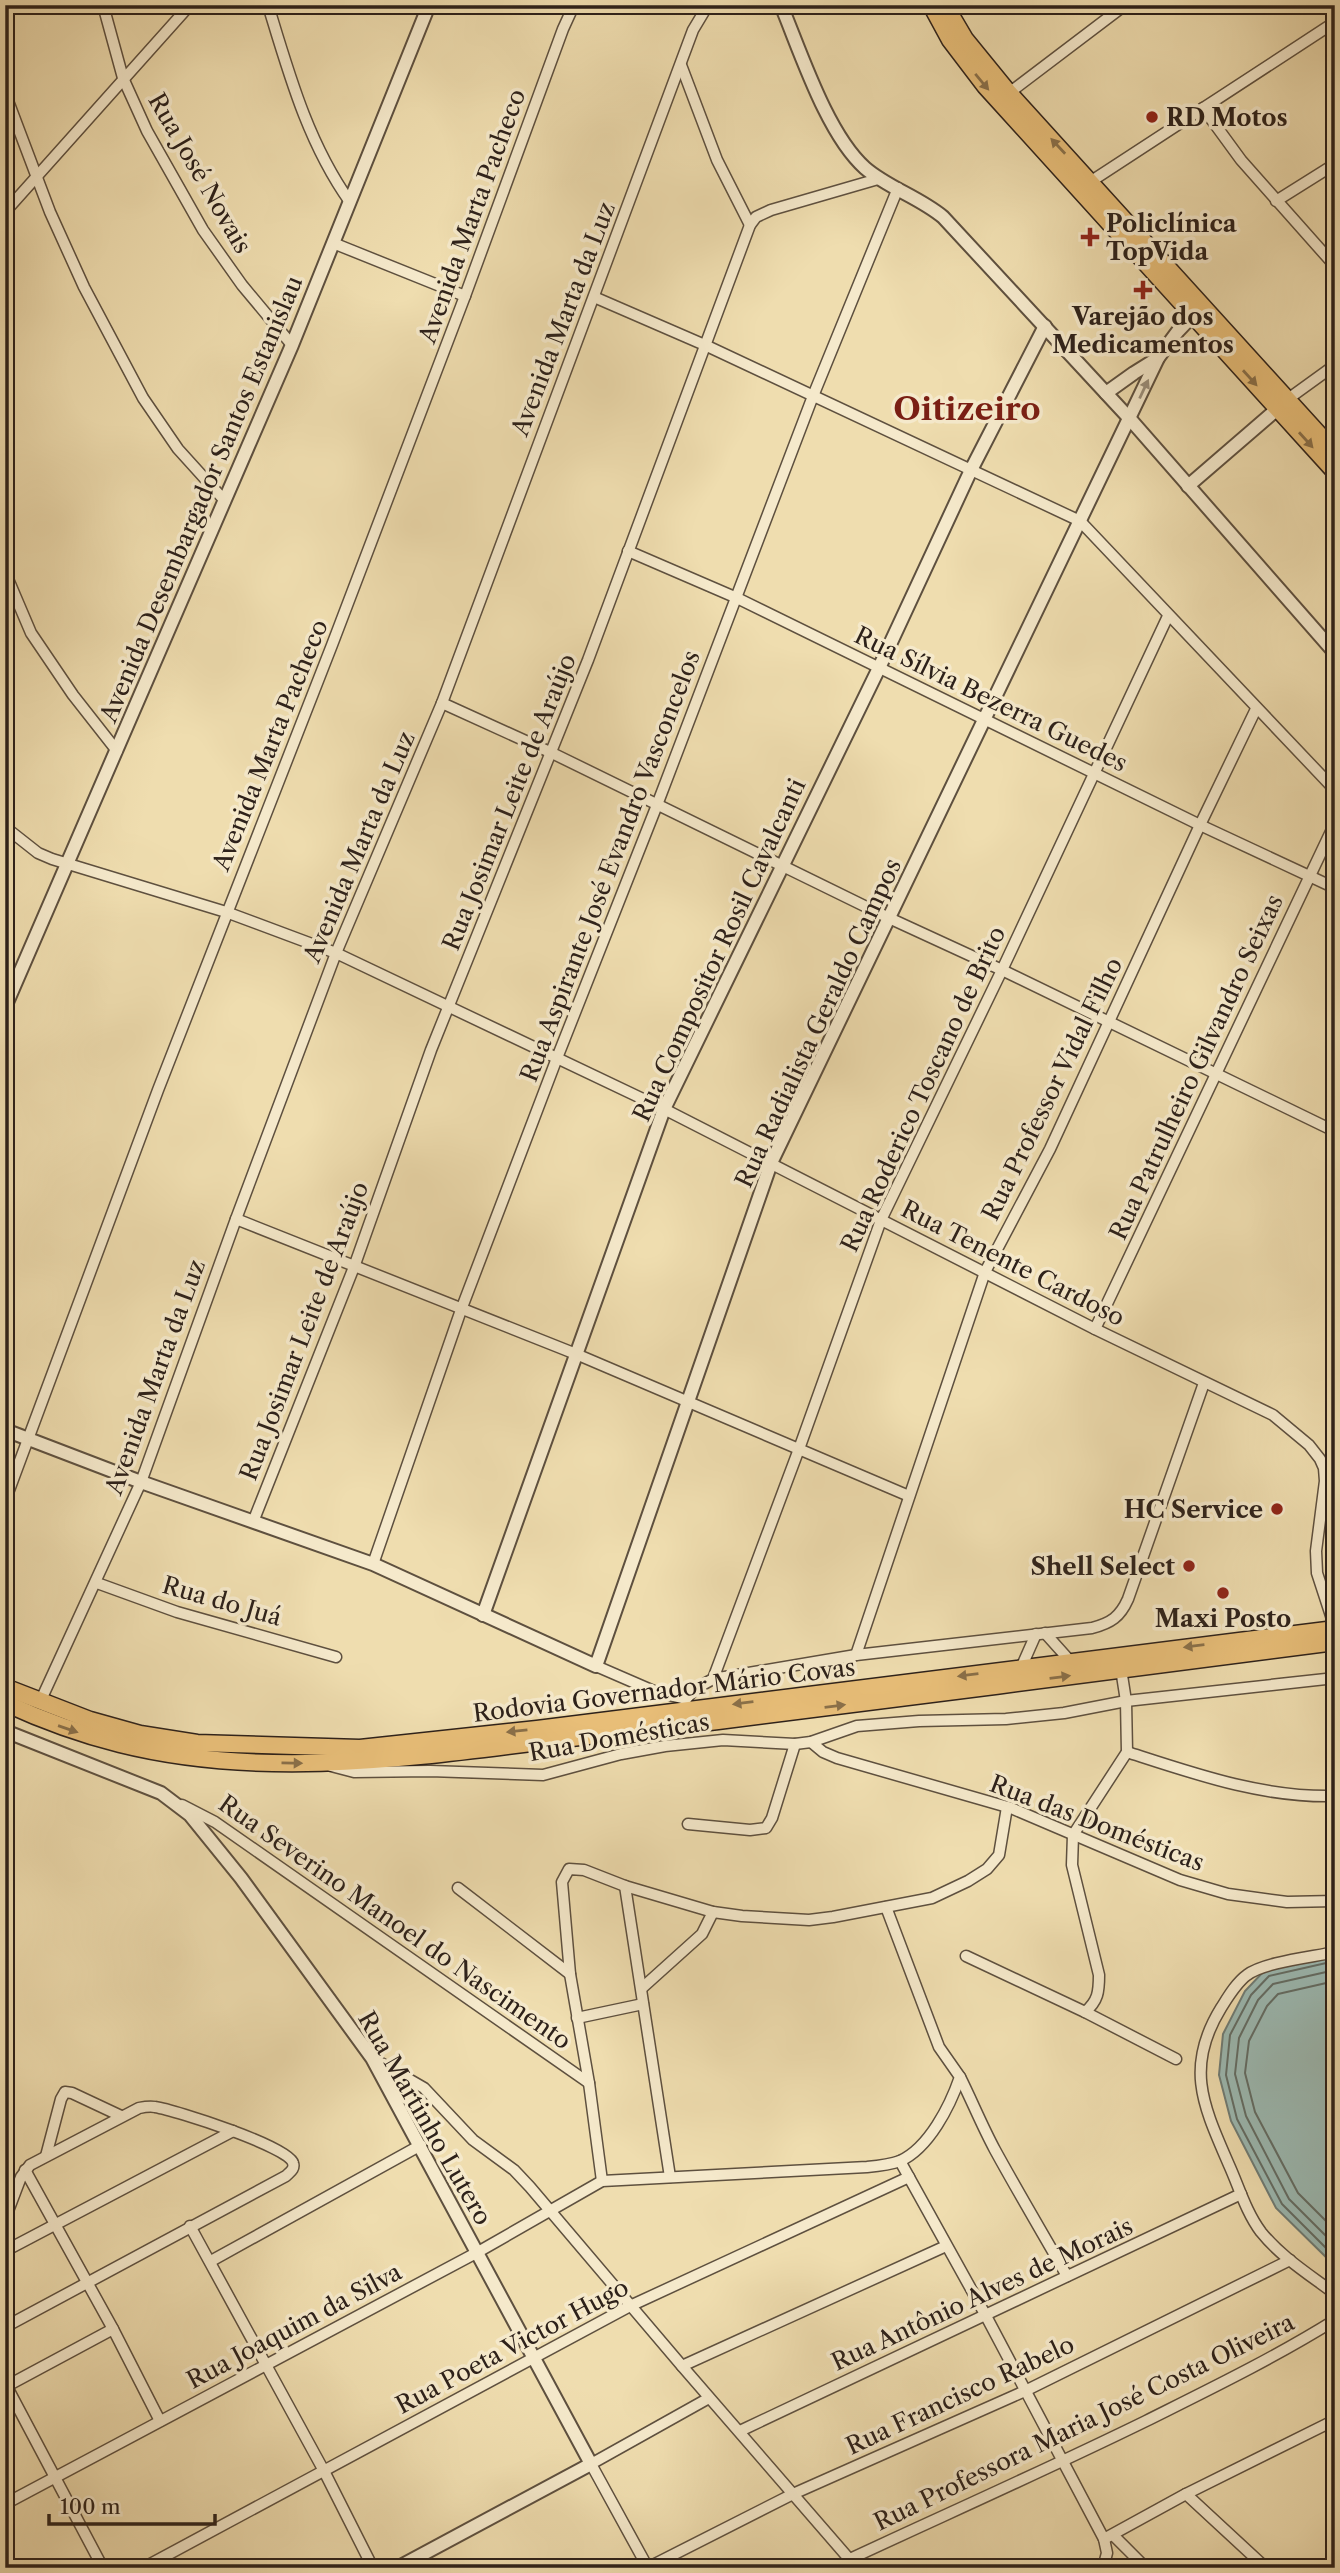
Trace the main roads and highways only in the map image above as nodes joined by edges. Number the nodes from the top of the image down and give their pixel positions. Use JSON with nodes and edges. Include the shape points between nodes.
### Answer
{"nodes":[{"id":1,"x":931,"y":5,"type":"edge"},
{"id":2,"x":945,"y":5,"type":"edge"},
{"id":3,"x":1198,"y":310,"type":"junction"},
{"id":4,"x":1283,"y":404,"type":"junction"},
{"id":5,"x":1335,"y":452,"type":"edge"},
{"id":6,"x":1335,"y":472,"type":"edge"},
{"id":7,"x":1335,"y":1629,"type":"edge"},
{"id":8,"x":1335,"y":1642,"type":"edge"},
{"id":9,"x":5,"y":1687,"type":"edge"},
{"id":10,"x":5,"y":1703,"type":"edge"}],
"edges":[{"from":1,"to":3,"type":"main road","one_way":true,"via":[[950,40],[985,86]]},
{"from":3,"to":2,"type":"main road","one_way":true,"via":[[1009,93],[965,39]]},
{"from":3,"to":4,"type":"main road"},
{"from":4,"to":5,"type":"main road"},
{"from":4,"to":6,"type":"main road","one_way":true},
{"from":7,"to":9,"type":"main road","name":"Rodovia Governador Mário Covas","one_way":true,"via":[[686,1704],[537,1729],[345,1749],[197,1743],[140,1734]]},
{"from":10,"to":8,"type":"main road","name":"Rodovia Governador Mário Covas","one_way":true,"via":[[122,1745],[197,1758],[362,1763]]}]}
